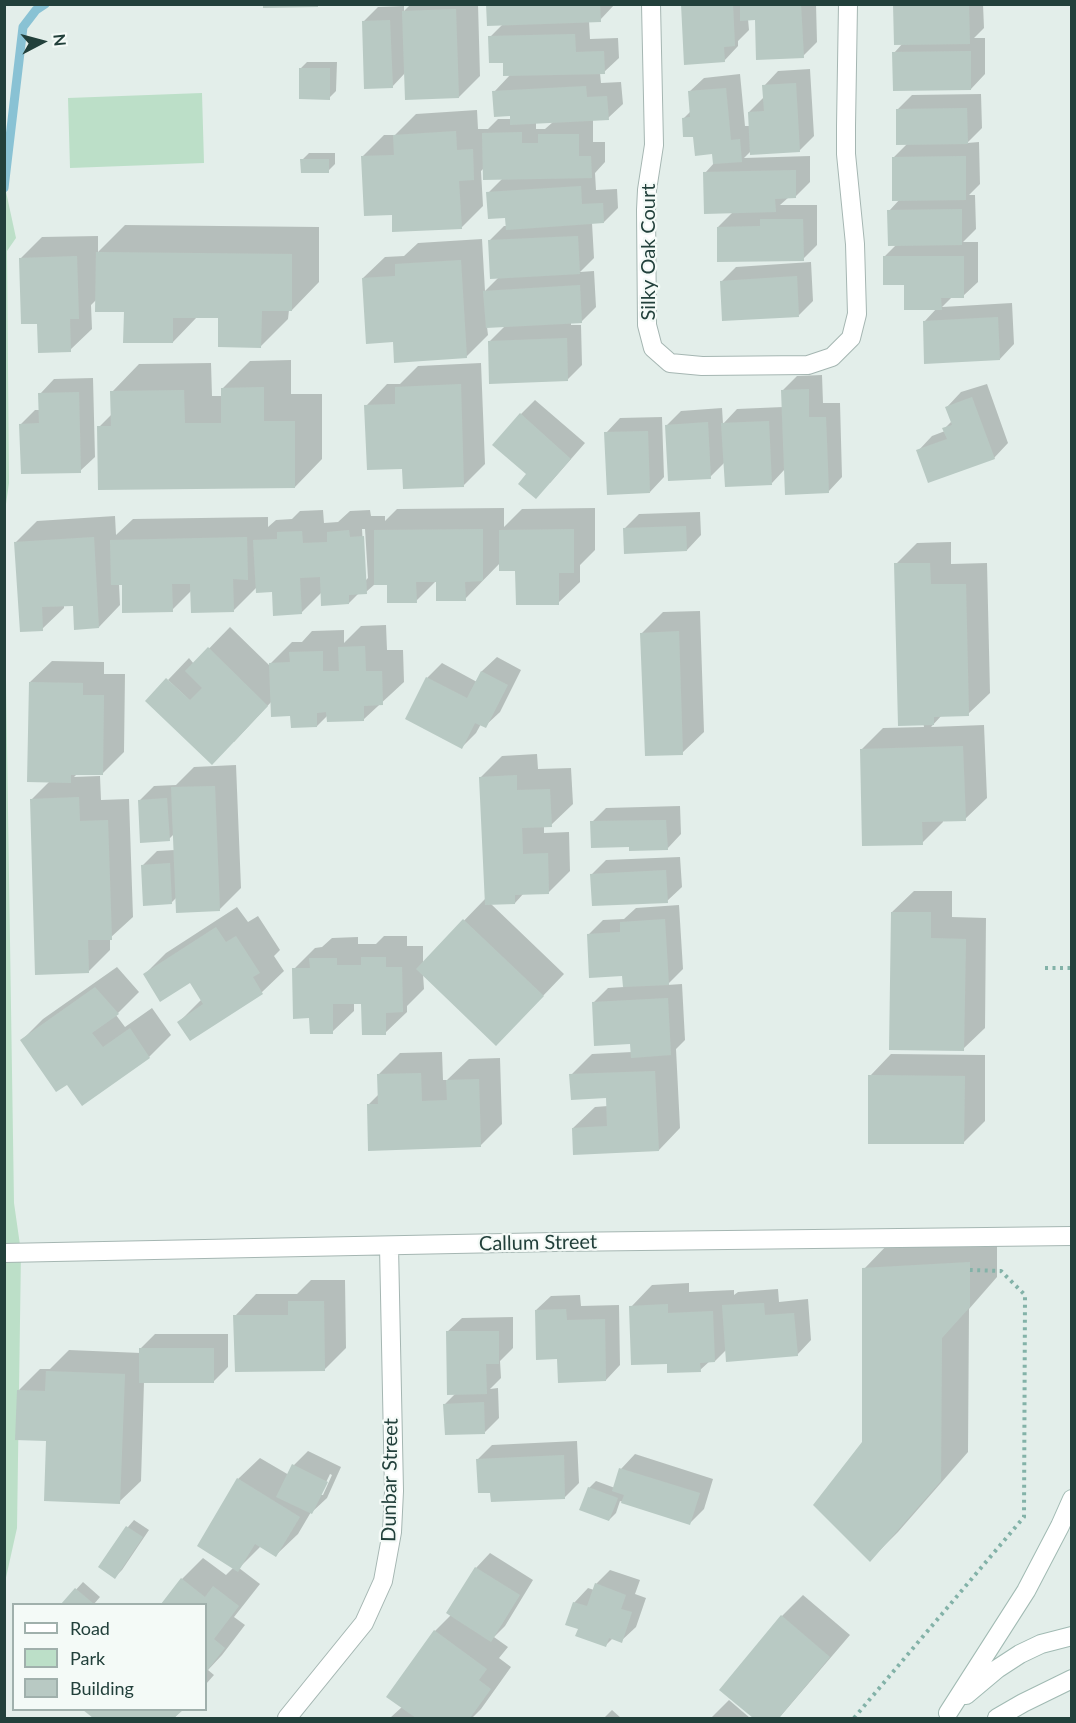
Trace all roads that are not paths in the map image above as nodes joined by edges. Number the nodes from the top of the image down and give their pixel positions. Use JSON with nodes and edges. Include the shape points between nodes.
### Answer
{"nodes":[{"id":1,"x":651,"y":4,"type":"edge"},
{"id":2,"x":848,"y":4,"type":"edge"},
{"id":3,"x":1071,"y":1236,"type":"edge"},
{"id":4,"x":389,"y":1246,"type":"junction"},
{"id":5,"x":4,"y":1253,"type":"edge"},
{"id":6,"x":1071,"y":1499,"type":"edge"},
{"id":7,"x":1071,"y":1636,"type":"edge"},
{"id":8,"x":1071,"y":1679,"type":"edge"},
{"id":9,"x":946,"y":1716,"type":"edge"},
{"id":10,"x":287,"y":1719,"type":"edge"},
{"id":11,"x":997,"y":1719,"type":"edge"}],
"edges":[{"from":1,"to":2,"type":"street","name":"Silky Oak Court","via":[[654,145],[646,210],[647,325],[653,348],[670,363],[702,366],[808,365],[832,357],[851,338],[857,314],[846,154]]},
{"from":3,"to":4,"type":"street","name":"Callum Street"},
{"from":4,"to":5,"type":"street","name":"Callum Street"},
{"from":4,"to":10,"type":"street","name":"Dunbar Street","via":[[394,1491],[383,1581],[364,1623]]},
{"from":6,"to":9,"type":"street","via":[[1026,1591]]},
{"from":7,"to":9,"type":"street","via":[[1020,1654],[975,1686]]},
{"from":8,"to":11,"type":"street"}]}
